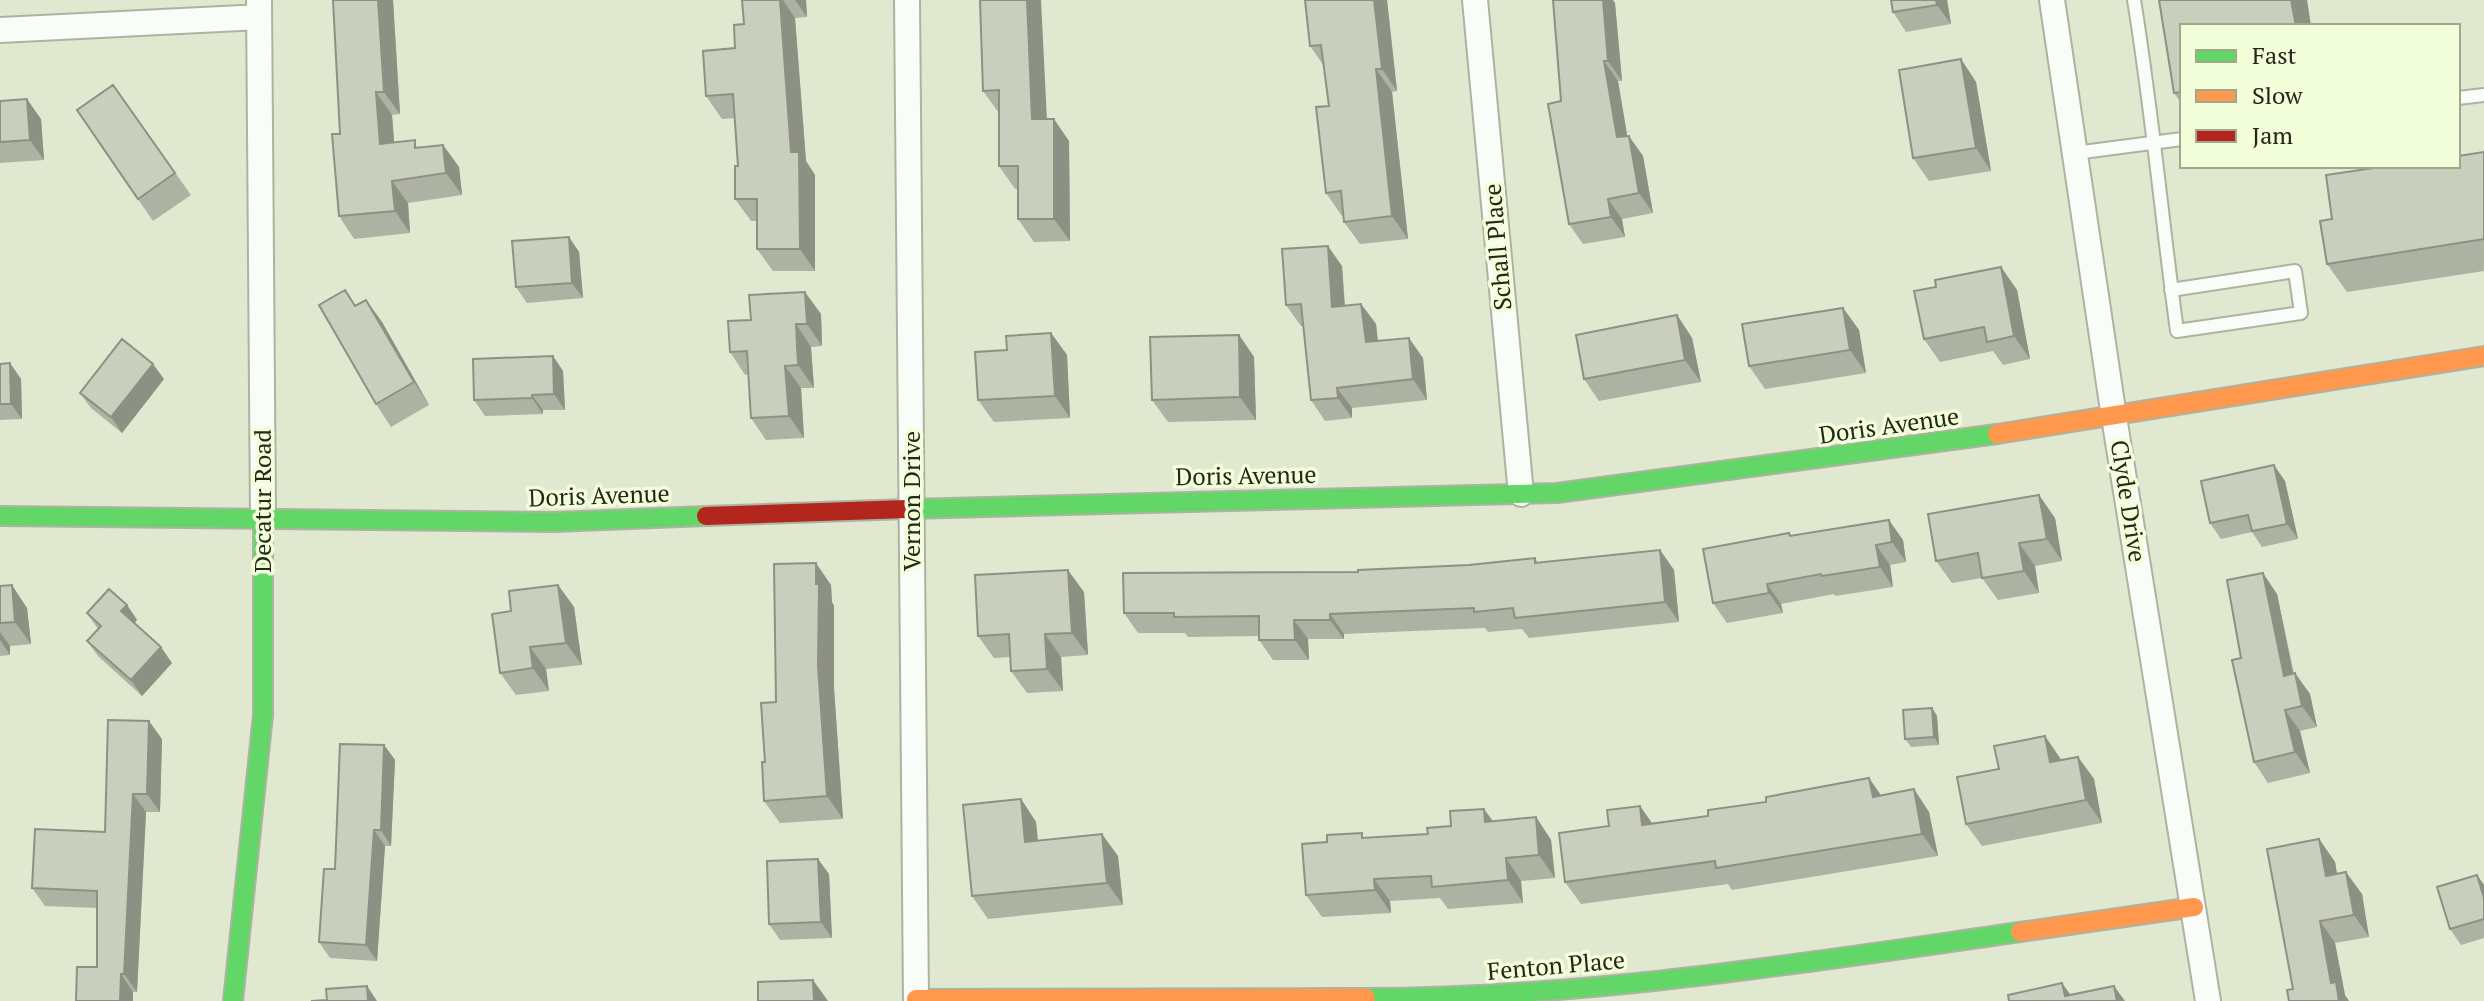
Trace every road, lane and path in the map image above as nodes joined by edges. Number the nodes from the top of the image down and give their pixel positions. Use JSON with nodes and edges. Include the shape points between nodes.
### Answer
{"nodes":[{"id":1,"x":907,"y":0,"type":"edge"},
{"id":2,"x":1475,"y":0,"type":"edge"},
{"id":3,"x":2052,"y":0,"type":"edge"},
{"id":4,"x":2137,"y":2,"type":"edge"},
{"id":5,"x":259,"y":9,"type":"edge"},
{"id":6,"x":0,"y":30,"type":"edge"},
{"id":7,"x":2484,"y":95,"type":"edge"},
{"id":8,"x":2460,"y":98,"type":"edge"},
{"id":9,"x":2180,"y":139,"type":"edge"},
{"id":10,"x":2153,"y":143,"type":"junction"},
{"id":11,"x":2075,"y":153,"type":"junction"},
{"id":12,"x":2171,"y":290,"type":"junction"},
{"id":13,"x":2484,"y":356,"type":"edge"},
{"id":14,"x":2114,"y":417,"type":"junction"},
{"id":15,"x":1521,"y":494,"type":"junction"},
{"id":16,"x":912,"y":509,"type":"junction"},
{"id":17,"x":0,"y":516,"type":"edge"},
{"id":18,"x":263,"y":519,"type":"junction"},
{"id":19,"x":2194,"y":907,"type":"junction"},
{"id":20,"x":916,"y":1000,"type":"edge"},
{"id":21,"x":233,"y":1001,"type":"edge"},
{"id":22,"x":2208,"y":1001,"type":"edge"}],
"edges":[{"from":1,"to":16,"type":"street","name":"Vernon Drive"},
{"from":2,"to":15,"type":"street","name":"Schall Place"},
{"from":3,"to":11,"type":"street","name":"Clyde Drive"},
{"from":4,"to":10,"type":"lane"},
{"from":5,"to":6,"type":"street"},
{"from":5,"to":18,"type":"street","name":"Decatur Road"},
{"from":7,"to":8,"type":"lane"},
{"from":9,"to":10,"type":"lane"},
{"from":10,"to":11,"type":"lane"},
{"from":10,"to":12,"type":"lane"},
{"from":11,"to":14,"type":"street","name":"Clyde Drive"},
{"from":12,"to":12,"type":"lane","via":[[2177,331],[2301,313],[2295,271]]},
{"from":13,"to":14,"type":"street","name":"Doris Avenue"},
{"from":14,"to":15,"type":"street","name":"Doris Avenue","via":[[1909,448]]},
{"from":14,"to":19,"type":"street","name":"Clyde Drive"},
{"from":15,"to":16,"type":"street","name":"Doris Avenue"},
{"from":16,"to":18,"type":"street","name":"Doris Avenue","via":[[554,522]]},
{"from":16,"to":20,"type":"street","name":"Vernon Drive"},
{"from":17,"to":18,"type":"street","name":"Doris Avenue"},
{"from":18,"to":21,"type":"street","name":"Decatur Road","via":[[263,715]]},
{"from":19,"to":20,"type":"street","name":"Fenton Place","via":[[1708,976],[1547,992],[1420,998]]},
{"from":19,"to":22,"type":"street","name":"Clyde Drive"}]}
